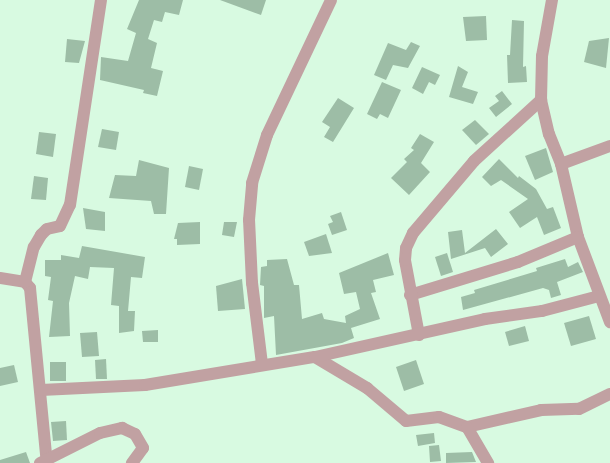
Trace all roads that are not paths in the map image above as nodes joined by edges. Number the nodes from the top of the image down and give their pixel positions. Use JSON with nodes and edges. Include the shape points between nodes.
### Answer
{"nodes":[{"id":1,"x":101,"y":0,"type":"edge"},
{"id":2,"x":331,"y":0,"type":"edge"},
{"id":3,"x":552,"y":0,"type":"edge"},
{"id":4,"x":542,"y":100,"type":"junction"},
{"id":5,"x":610,"y":146,"type":"edge"},
{"id":6,"x":561,"y":164,"type":"junction"},
{"id":7,"x":578,"y":237,"type":"junction"},
{"id":8,"x":0,"y":278,"type":"edge"},
{"id":9,"x":25,"y":282,"type":"junction"},
{"id":10,"x":410,"y":296,"type":"junction"},
{"id":11,"x":598,"y":296,"type":"junction"},
{"id":12,"x":610,"y":322,"type":"edge"},
{"id":13,"x":419,"y":335,"type":"junction"},
{"id":14,"x":315,"y":357,"type":"junction"},
{"id":15,"x":262,"y":364,"type":"junction"},
{"id":16,"x":40,"y":390,"type":"junction"},
{"id":17,"x":610,"y":394,"type":"edge"},
{"id":18,"x":467,"y":427,"type":"junction"},
{"id":19,"x":44,"y":462,"type":"edge"},
{"id":20,"x":132,"y":463,"type":"edge"},
{"id":21,"x":488,"y":463,"type":"edge"}],
"edges":[{"from":1,"to":9,"type":"street","via":[[88,103],[70,205],[60,226],[47,229],[40,235]]},
{"from":2,"to":15,"type":"street","via":[[267,135],[252,183],[249,220],[251,274]]},
{"from":3,"to":4,"type":"street","via":[[542,56]]},
{"from":4,"to":6,"type":"street","via":[[549,134]]},
{"from":4,"to":10,"type":"street","via":[[474,160],[413,233],[406,248]]},
{"from":5,"to":6,"type":"street"},
{"from":6,"to":7,"type":"street"},
{"from":7,"to":10,"type":"street","via":[[518,262]]},
{"from":7,"to":11,"type":"street"},
{"from":8,"to":9,"type":"street"},
{"from":9,"to":16,"type":"street","via":[[30,288],[33,305]]},
{"from":10,"to":13,"type":"street"},
{"from":11,"to":12,"type":"street"},
{"from":11,"to":13,"type":"street","via":[[542,312],[484,319]]},
{"from":13,"to":14,"type":"street"},
{"from":14,"to":15,"type":"street"},
{"from":14,"to":18,"type":"street","via":[[368,388],[406,422],[439,417]]},
{"from":15,"to":16,"type":"street","via":[[145,384]]},
{"from":16,"to":19,"type":"street"},
{"from":17,"to":18,"type":"street","via":[[579,409],[542,410]]},
{"from":18,"to":21,"type":"street"},
{"from":19,"to":20,"type":"street","via":[[100,433],[122,428],[135,434],[143,448]]}]}
